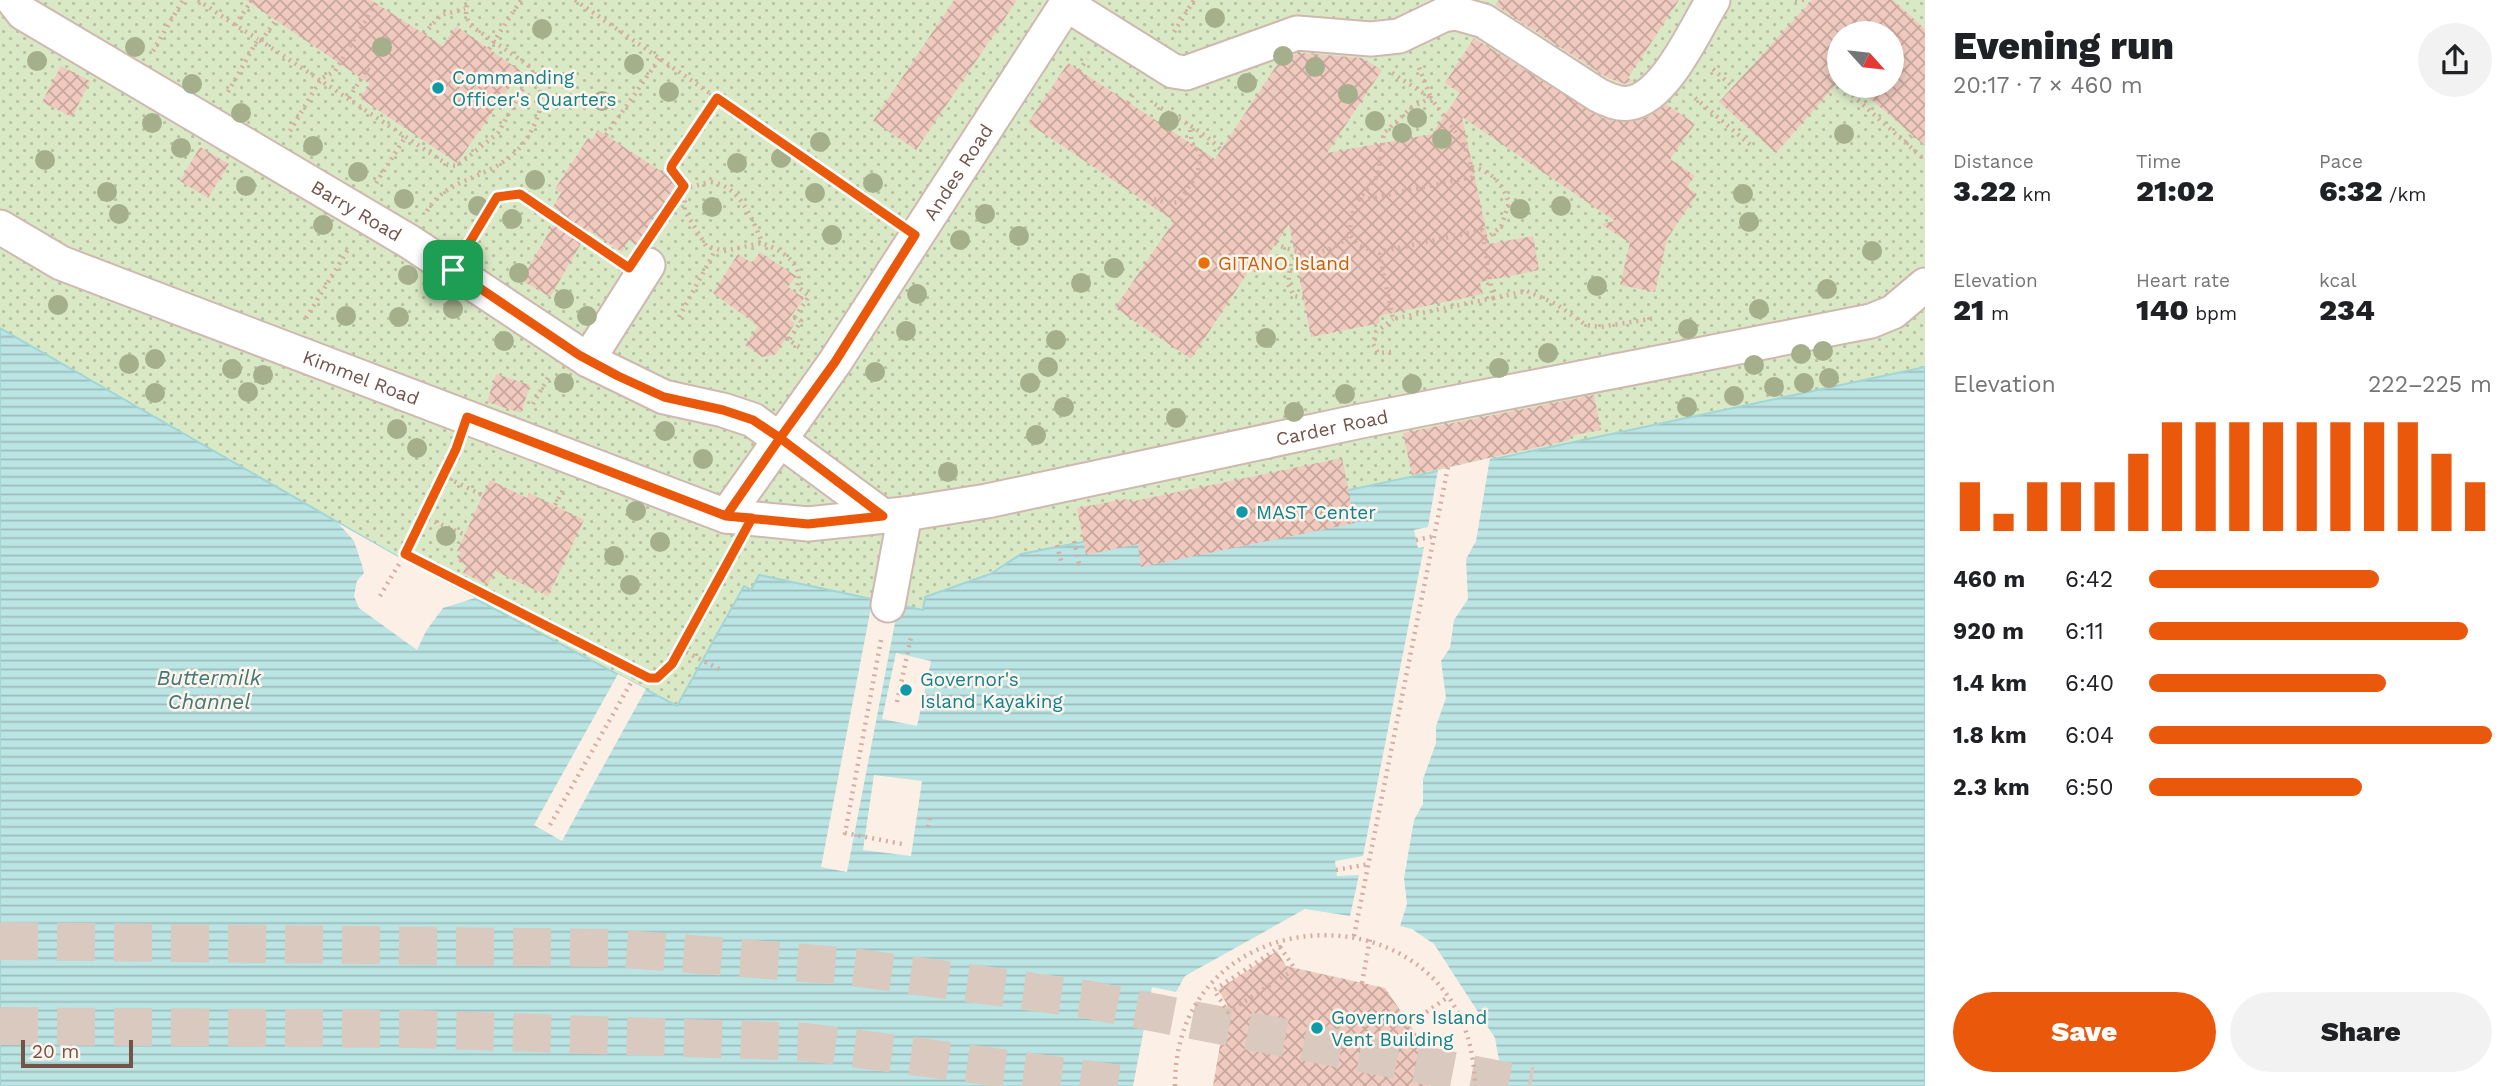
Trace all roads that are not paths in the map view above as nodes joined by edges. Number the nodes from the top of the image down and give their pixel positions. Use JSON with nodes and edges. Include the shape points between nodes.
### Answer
{"nodes":[{"id":1,"x":13,"y":0,"type":"edge"},
{"id":2,"x":1713,"y":0,"type":"edge"},
{"id":3,"x":1068,"y":2,"type":"edge"},
{"id":4,"x":0,"y":227,"type":"edge"},
{"id":5,"x":638,"y":257,"type":"road end"},
{"id":6,"x":1925,"y":285,"type":"edge"},
{"id":7,"x":588,"y":360,"type":"junction"},
{"id":8,"x":780,"y":438,"type":"junction"},
{"id":9,"x":894,"y":515,"type":"junction"},
{"id":10,"x":739,"y":517,"type":"junction"},
{"id":11,"x":888,"y":605,"type":"road end"}],
"edges":[{"from":1,"to":7,"type":"street","name":"Barry Road","via":[[23,13],[410,242]]},
{"from":2,"to":3,"type":"street","via":[[1668,75],[1654,91],[1629,103],[1614,102],[1484,21],[1456,13],[1399,36],[1371,39],[1288,34],[1186,73],[1173,71]]},
{"from":3,"to":8,"type":"street","name":"Andes Road","via":[[835,362]]},
{"from":4,"to":10,"type":"street","name":"Kimmel Road","via":[[61,263]]},
{"from":5,"to":7,"type":"street"},
{"from":6,"to":9,"type":"street","name":"Carder Road","via":[[1893,312],[1871,321],[1361,421],[987,501]]},
{"from":7,"to":8,"type":"street","name":"Barry Road","via":[[664,397],[753,420]]},
{"from":8,"to":9,"type":"street","name":"Barry Road"},
{"from":8,"to":10,"type":"street","name":"Andes Road"},
{"from":9,"to":10,"type":"street","name":"Carder Road","via":[[808,524]]},
{"from":9,"to":11,"type":"street"}]}
